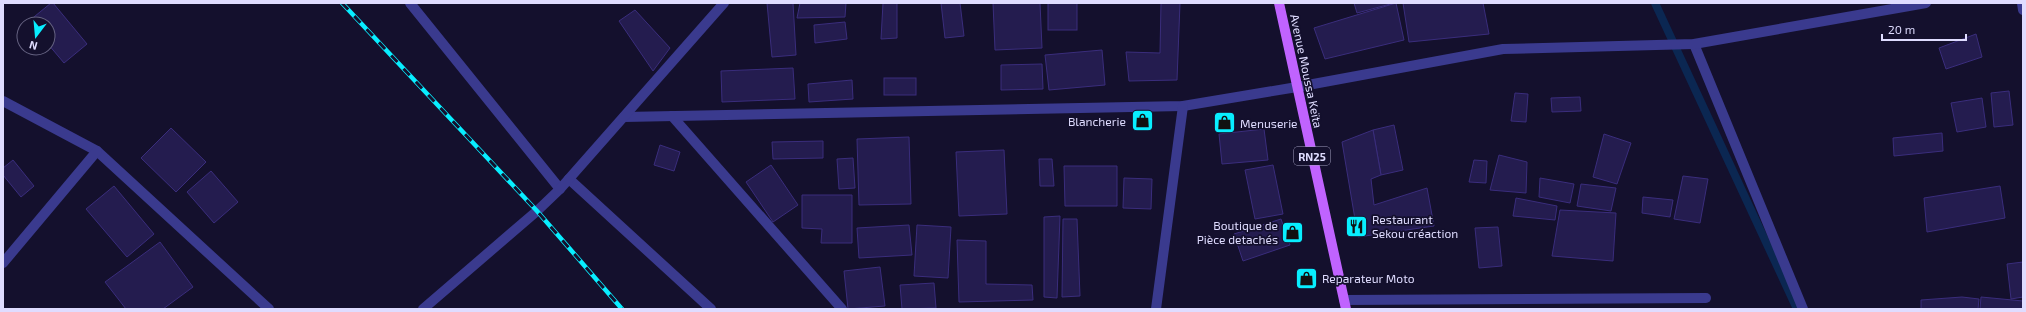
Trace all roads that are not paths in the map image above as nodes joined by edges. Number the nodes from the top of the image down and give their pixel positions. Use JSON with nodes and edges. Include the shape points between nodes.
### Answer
{"nodes":[{"id":1,"x":410,"y":3,"type":"edge"},
{"id":2,"x":724,"y":3,"type":"edge"},
{"id":3,"x":1279,"y":3,"type":"edge"},
{"id":4,"x":1926,"y":3,"type":"edge"},
{"id":5,"x":2022,"y":3,"type":"edge"},
{"id":6,"x":2023,"y":10,"type":"edge"},
{"id":7,"x":1694,"y":44,"type":"junction"},
{"id":8,"x":1297,"y":87,"type":"junction"},
{"id":9,"x":3,"y":102,"type":"edge"},
{"id":10,"x":1183,"y":106,"type":"junction"},
{"id":11,"x":672,"y":116,"type":"junction"},
{"id":12,"x":624,"y":117,"type":"junction"},
{"id":13,"x":97,"y":152,"type":"junction"},
{"id":14,"x":569,"y":179,"type":"junction"},
{"id":15,"x":560,"y":189,"type":"junction"},
{"id":16,"x":3,"y":263,"type":"edge"},
{"id":17,"x":1706,"y":298,"type":"dead end"},
{"id":18,"x":1345,"y":304,"type":"edge"},
{"id":19,"x":269,"y":309,"type":"edge"},
{"id":20,"x":423,"y":309,"type":"edge"},
{"id":21,"x":711,"y":309,"type":"edge"},
{"id":22,"x":842,"y":309,"type":"edge"},
{"id":23,"x":1156,"y":309,"type":"edge"},
{"id":24,"x":1802,"y":309,"type":"edge"}],
"edges":[{"from":1,"to":15,"type":"street"},
{"from":2,"to":12,"type":"street"},
{"from":3,"to":8,"type":"main road","name":"Avenue Moussa Keïta","number":"RN25"},
{"from":4,"to":7,"type":"street"},
{"from":5,"to":6,"type":"street"},
{"from":7,"to":8,"type":"street","via":[[1503,49]]},
{"from":7,"to":24,"type":"street"},
{"from":8,"to":10,"type":"street"},
{"from":8,"to":18,"type":"main road","name":"Avenue Moussa Keïta","number":"RN25"},
{"from":9,"to":13,"type":"street"},
{"from":10,"to":11,"type":"street"},
{"from":10,"to":23,"type":"street"},
{"from":11,"to":12,"type":"street"},
{"from":11,"to":22,"type":"street"},
{"from":12,"to":14,"type":"street"},
{"from":13,"to":16,"type":"street"},
{"from":13,"to":19,"type":"street"},
{"from":14,"to":15,"type":"street"},
{"from":14,"to":21,"type":"street"},
{"from":15,"to":20,"type":"street"},
{"from":17,"to":18,"type":"street"}]}
